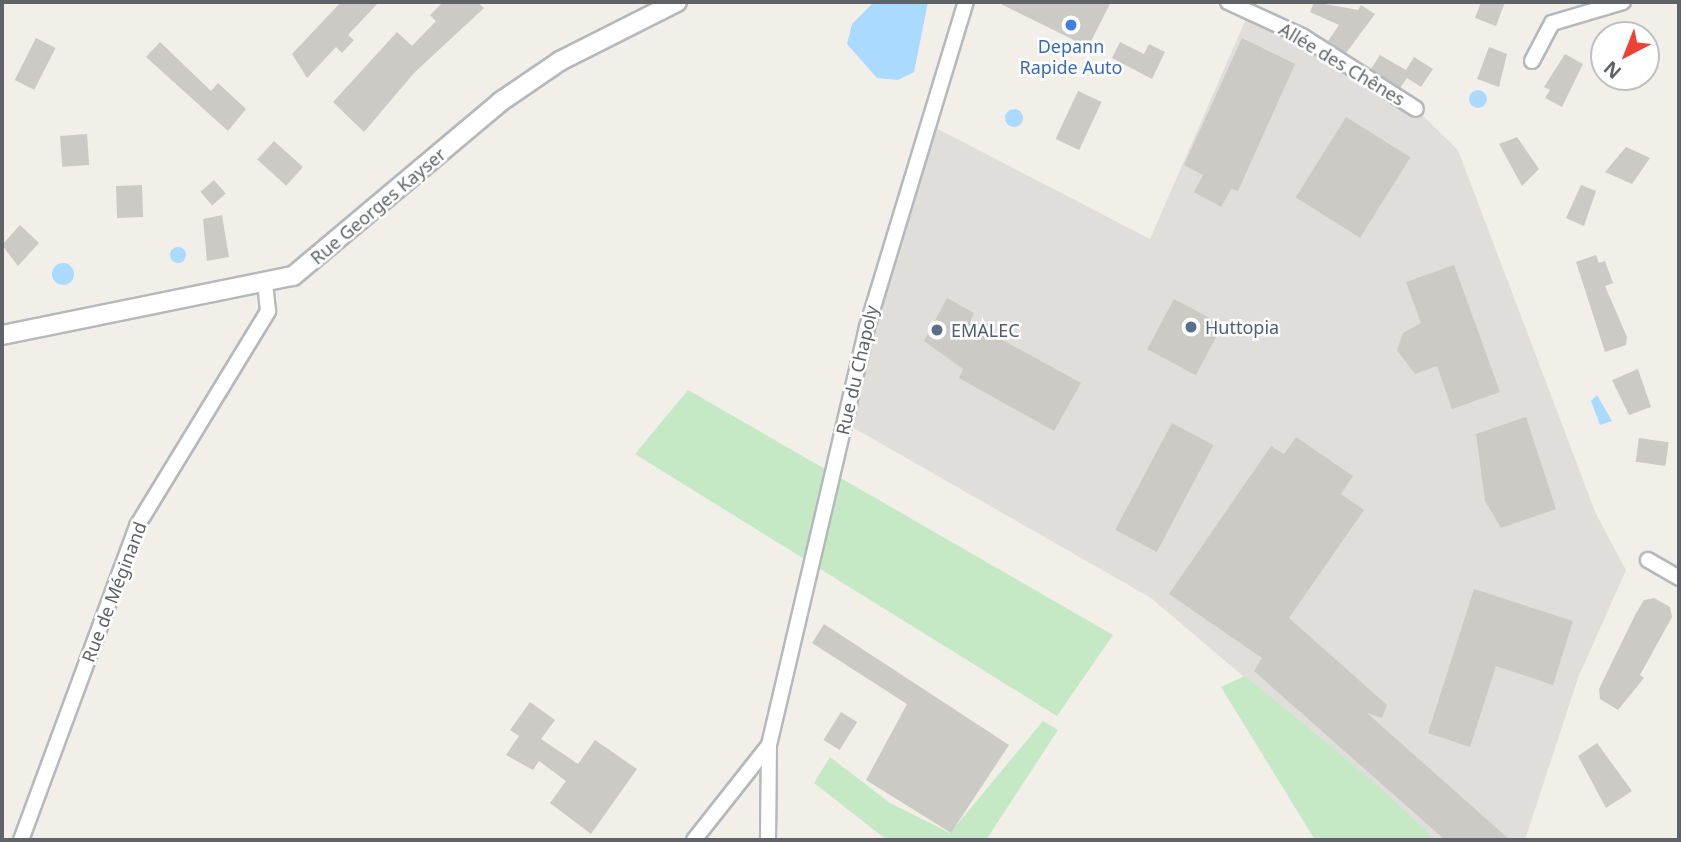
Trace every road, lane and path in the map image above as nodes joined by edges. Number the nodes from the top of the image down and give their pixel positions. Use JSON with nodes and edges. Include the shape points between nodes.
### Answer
{"nodes":[{"id":1,"x":677,"y":2,"type":"edge"},
{"id":2,"x":965,"y":2,"type":"edge"},
{"id":3,"x":1228,"y":2,"type":"edge"},
{"id":4,"x":1623,"y":2,"type":"edge"},
{"id":5,"x":1532,"y":61,"type":"dead end"},
{"id":6,"x":1416,"y":108,"type":"dead end"},
{"id":7,"x":265,"y":284,"type":"junction"},
{"id":8,"x":2,"y":335,"type":"edge"},
{"id":9,"x":1648,"y":560,"type":"dead end"},
{"id":10,"x":1679,"y":578,"type":"edge"},
{"id":11,"x":769,"y":745,"type":"junction"},
{"id":12,"x":21,"y":840,"type":"edge"},
{"id":13,"x":694,"y":840,"type":"edge"},
{"id":14,"x":768,"y":840,"type":"edge"}],
"edges":[{"from":1,"to":7,"type":"street","name":"Rue Georges Kayser","via":[[559,61],[500,102],[323,256],[293,276]]},
{"from":2,"to":11,"type":"street","name":"Rue du Chapoly","via":[[881,269]]},
{"from":3,"to":6,"type":"street","name":"Allée des Chênes","via":[[1302,36]]},
{"from":4,"to":5,"type":"street","via":[[1552,23]]},
{"from":7,"to":8,"type":"street","name":"Rue Georges Kayser"},
{"from":7,"to":12,"type":"street","name":"Rue de Méginand","via":[[268,311],[137,526]]},
{"from":9,"to":10,"type":"street"},
{"from":11,"to":13,"type":"street","name":"Rue du Chapoly"},
{"from":11,"to":14,"type":"street","name":"Rue du Chapoly"}]}
